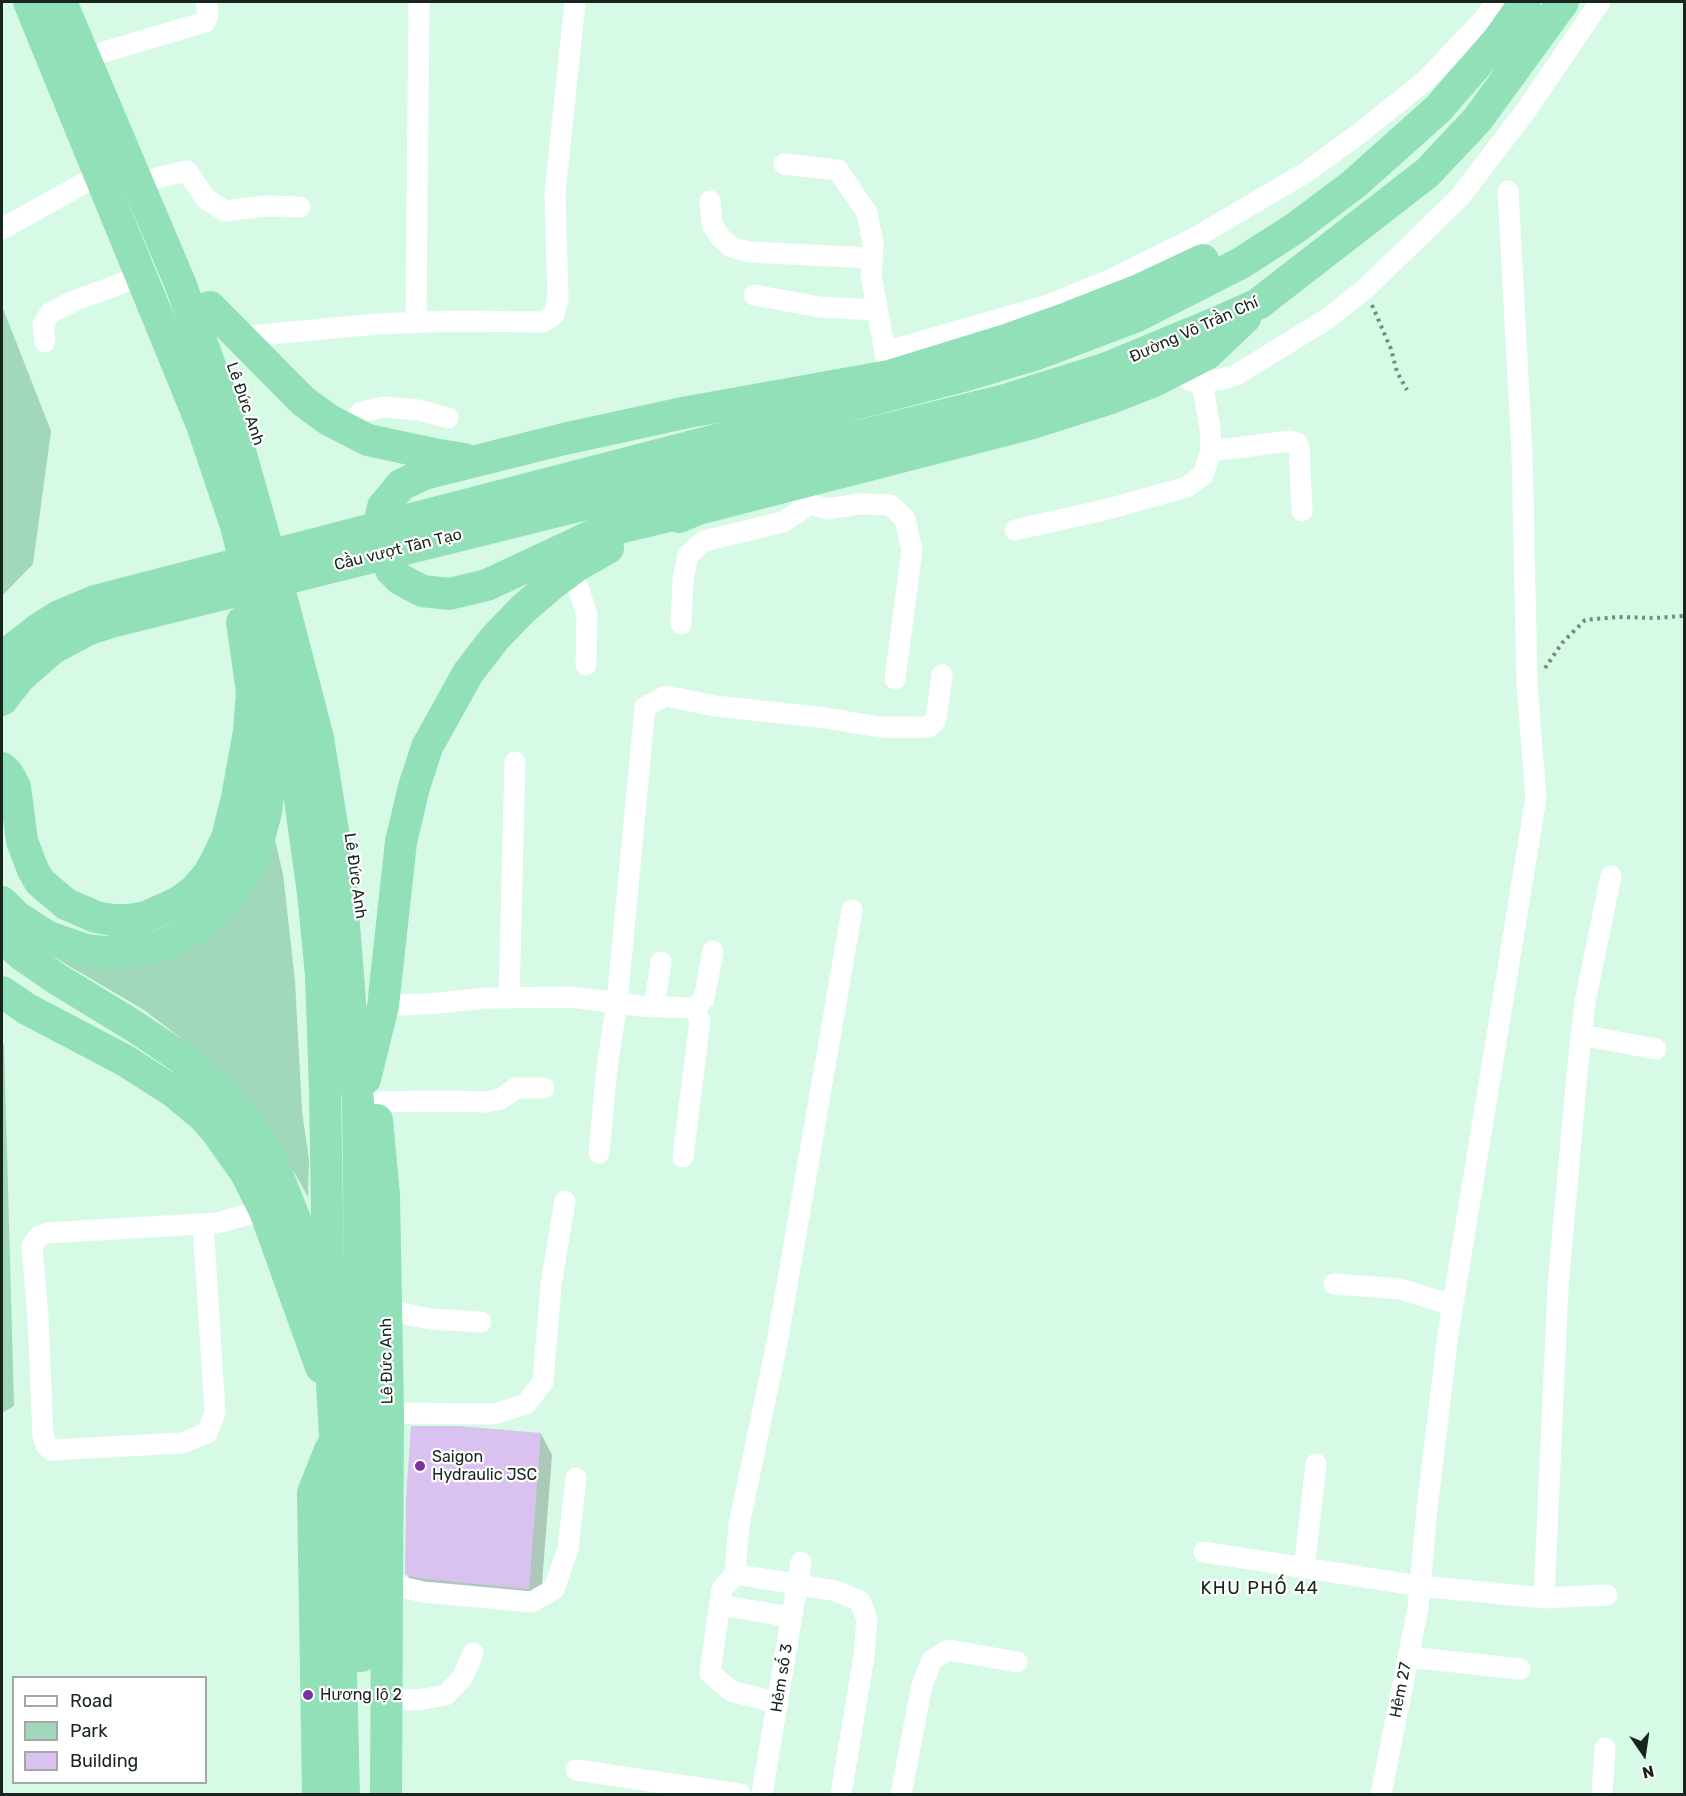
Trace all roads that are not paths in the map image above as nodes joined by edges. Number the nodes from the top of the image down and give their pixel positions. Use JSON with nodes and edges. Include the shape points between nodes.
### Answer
{"nodes":[{"id":1,"x":11,"y":2,"type":"edge"},
{"id":2,"x":28,"y":2,"type":"edge"},
{"id":3,"x":61,"y":2,"type":"edge"},
{"id":4,"x":83,"y":2,"type":"edge"},
{"id":5,"x":206,"y":2,"type":"edge"},
{"id":6,"x":419,"y":2,"type":"edge"},
{"id":7,"x":575,"y":2,"type":"edge"},
{"id":8,"x":1496,"y":2,"type":"edge"},
{"id":9,"x":1526,"y":2,"type":"edge"},
{"id":10,"x":1563,"y":2,"type":"edge"},
{"id":11,"x":1600,"y":2,"type":"edge"},
{"id":12,"x":104,"y":52,"type":"junction"},
{"id":13,"x":784,"y":164,"type":"dead end"},
{"id":14,"x":156,"y":178,"type":"junction"},
{"id":15,"x":86,"y":182,"type":"junction"},
{"id":16,"x":1354,"y":184,"type":"junction"},
{"id":17,"x":1508,"y":191,"type":"dead end"},
{"id":18,"x":710,"y":201,"type":"dead end"},
{"id":19,"x":300,"y":207,"type":"dead end"},
{"id":20,"x":2,"y":229,"type":"edge"},
{"id":21,"x":873,"y":258,"type":"junction"},
{"id":22,"x":128,"y":282,"type":"junction"},
{"id":23,"x":754,"y":295,"type":"dead end"},
{"id":24,"x":1258,"y":304,"type":"junction"},
{"id":25,"x":210,"y":307,"type":"junction"},
{"id":26,"x":877,"y":310,"type":"junction"},
{"id":27,"x":416,"y":323,"type":"junction"},
{"id":28,"x":240,"y":337,"type":"junction"},
{"id":29,"x":45,"y":342,"type":"dead end"},
{"id":30,"x":887,"y":364,"type":"junction"},
{"id":31,"x":173,"y":369,"type":"junction"},
{"id":32,"x":1172,"y":371,"type":"junction"},
{"id":33,"x":1202,"y":382,"type":"junction"},
{"id":34,"x":448,"y":418,"type":"dead end"},
{"id":35,"x":346,"y":430,"type":"junction"},
{"id":36,"x":818,"y":445,"type":"joint"},
{"id":37,"x":1211,"y":451,"type":"junction"},
{"id":38,"x":477,"y":460,"type":"junction"},
{"id":39,"x":802,"y":495,"type":"junction"},
{"id":40,"x":698,"y":509,"type":"junction"},
{"id":41,"x":1302,"y":512,"type":"dead end"},
{"id":42,"x":1015,"y":530,"type":"dead end"},
{"id":43,"x":570,"y":572,"type":"junction"},
{"id":44,"x":681,"y":624,"type":"dead end"},
{"id":45,"x":2,"y":661,"type":"edge"},
{"id":46,"x":586,"y":665,"type":"dead end"},
{"id":47,"x":942,"y":675,"type":"dead end"},
{"id":48,"x":895,"y":679,"type":"dead end"},
{"id":49,"x":278,"y":688,"type":"junction"},
{"id":50,"x":2,"y":700,"type":"edge"},
{"id":51,"x":515,"y":762,"type":"dead end"},
{"id":52,"x":2,"y":768,"type":"edge"},
{"id":53,"x":226,"y":838,"type":"junction"},
{"id":54,"x":1611,"y":876,"type":"dead end"},
{"id":55,"x":2,"y":902,"type":"edge"},
{"id":56,"x":852,"y":910,"type":"dead end"},
{"id":57,"x":2,"y":937,"type":"edge"},
{"id":58,"x":172,"y":940,"type":"junction"},
{"id":59,"x":713,"y":951,"type":"dead end"},
{"id":60,"x":661,"y":962,"type":"dead end"},
{"id":61,"x":2,"y":992,"type":"edge"},
{"id":62,"x":509,"y":998,"type":"junction"},
{"id":63,"x":617,"y":1003,"type":"junction"},
{"id":64,"x":654,"y":1006,"type":"junction"},
{"id":65,"x":368,"y":1007,"type":"junction"},
{"id":66,"x":694,"y":1008,"type":"junction"},
{"id":67,"x":1581,"y":1035,"type":"junction"},
{"id":68,"x":1656,"y":1049,"type":"dead end"},
{"id":69,"x":543,"y":1088,"type":"dead end"},
{"id":70,"x":368,"y":1121,"type":"junction"},
{"id":71,"x":599,"y":1153,"type":"dead end"},
{"id":72,"x":683,"y":1157,"type":"dead end"},
{"id":73,"x":565,"y":1201,"type":"dead end"},
{"id":74,"x":277,"y":1207,"type":"junction"},
{"id":75,"x":203,"y":1224,"type":"junction"},
{"id":76,"x":1334,"y":1284,"type":"dead end"},
{"id":77,"x":1452,"y":1305,"type":"junction"},
{"id":78,"x":386,"y":1310,"type":"junction"},
{"id":79,"x":481,"y":1322,"type":"dead end"},
{"id":80,"x":329,"y":1331,"type":"junction"},
{"id":81,"x":388,"y":1413,"type":"junction"},
{"id":82,"x":335,"y":1423,"type":"junction"},
{"id":83,"x":1316,"y":1464,"type":"dead end"},
{"id":84,"x":576,"y":1478,"type":"dead end"},
{"id":85,"x":350,"y":1525,"type":"junction"},
{"id":86,"x":1204,"y":1552,"type":"dead end"},
{"id":87,"x":801,"y":1562,"type":"dead end"},
{"id":88,"x":1304,"y":1569,"type":"junction"},
{"id":89,"x":735,"y":1574,"type":"junction"},
{"id":90,"x":388,"y":1584,"type":"junction"},
{"id":91,"x":798,"y":1584,"type":"junction"},
{"id":92,"x":1420,"y":1586,"type":"junction"},
{"id":93,"x":1607,"y":1595,"type":"dead end"},
{"id":94,"x":1544,"y":1598,"type":"junction"},
{"id":95,"x":720,"y":1605,"type":"junction"},
{"id":96,"x":791,"y":1617,"type":"junction"},
{"id":97,"x":473,"y":1653,"type":"dead end"},
{"id":98,"x":1408,"y":1657,"type":"junction"},
{"id":99,"x":1017,"y":1662,"type":"dead end"},
{"id":100,"x":1520,"y":1669,"type":"dead end"},
{"id":101,"x":387,"y":1699,"type":"junction"},
{"id":102,"x":778,"y":1703,"type":"junction"},
{"id":103,"x":353,"y":1714,"type":"junction"},
{"id":104,"x":1605,"y":1748,"type":"dead end"},
{"id":105,"x":576,"y":1770,"type":"dead end"},
{"id":106,"x":318,"y":1794,"type":"edge"},
{"id":107,"x":344,"y":1794,"type":"edge"},
{"id":108,"x":365,"y":1794,"type":"edge"},
{"id":109,"x":386,"y":1794,"type":"edge"},
{"id":110,"x":740,"y":1794,"type":"edge"},
{"id":111,"x":762,"y":1794,"type":"edge"},
{"id":112,"x":841,"y":1794,"type":"edge"},
{"id":113,"x":901,"y":1794,"type":"edge"},
{"id":114,"x":1381,"y":1794,"type":"edge"},
{"id":115,"x":1602,"y":1794,"type":"edge"}],
"edges":[{"from":1,"to":15,"type":"highway","name":"Lê Đức Anh"},
{"from":2,"to":31,"type":"highway","name":"Lê Đức Anh"},
{"from":3,"to":65,"type":"highway","name":"Lê Đức Anh","via":[[180,283],[237,440],[318,738],[340,874]]},
{"from":4,"to":12,"type":"highway","name":"Lê Đức Anh"},
{"from":5,"to":12,"type":"street","via":[[205,22]]},
{"from":6,"to":27,"type":"street"},
{"from":7,"to":27,"type":"street","via":[[555,193],[558,299],[554,315],[543,322]]},
{"from":8,"to":30,"type":"street","via":[[1426,80],[1305,173],[1191,240],[1110,280]]},
{"from":9,"to":16,"type":"highway","via":[[1438,109]]},
{"from":10,"to":24,"type":"highway","name":"Đường Võ Trần Chí","via":[[1477,120],[1427,173]]},
{"from":11,"to":33,"type":"street","via":[[1525,112],[1459,198],[1364,290],[1327,319],[1236,375]]},
{"from":12,"to":14,"type":"highway","name":"Lê Đức Anh"},
{"from":13,"to":21,"type":"street","via":[[838,170],[867,213]]},
{"from":14,"to":19,"type":"street","via":[[187,171],[206,199],[225,211]]},
{"from":14,"to":25,"type":"highway","name":"Lê Đức Anh"},
{"from":15,"to":20,"type":"street"},
{"from":15,"to":22,"type":"highway","name":"Lê Đức Anh"},
{"from":16,"to":30,"type":"highway","via":[[1138,290],[1006,340]]},
{"from":16,"to":45,"type":"highway","via":[[1240,263],[1137,316],[1034,356],[95,601],[40,628]]},
{"from":17,"to":77,"type":"street","name":"Hẻm 27","via":[[1522,452],[1527,684],[1536,798]]},
{"from":18,"to":21,"type":"street","via":[[712,224],[731,247],[748,252]]},
{"from":21,"to":26,"type":"street"},
{"from":22,"to":29,"type":"street","via":[[50,313],[43,325]]},
{"from":22,"to":31,"type":"highway","name":"Lê Đức Anh"},
{"from":23,"to":26,"type":"street","via":[[819,307]]},
{"from":24,"to":32,"type":"highway","via":[[1207,354]]},
{"from":24,"to":36,"type":"highway","name":"Đường Võ Trần Chí","via":[[1055,385]]},
{"from":25,"to":28,"type":"highway"},
{"from":25,"to":65,"type":"highway","name":"Lê Đức Anh","via":[[258,436],[306,614],[330,721],[357,889]]},
{"from":26,"to":30,"type":"street"},
{"from":27,"to":28,"type":"street"},
{"from":28,"to":35,"type":"highway","via":[[303,401]]},
{"from":30,"to":38,"type":"highway"},
{"from":31,"to":49,"type":"highway","name":"Lê Đức Anh","via":[[202,425],[236,526]]},
{"from":31,"to":53,"type":"highway","name":"Lê Đức Anh","via":[[237,599],[250,673],[249,731]]},
{"from":32,"to":33,"type":"street"},
{"from":32,"to":39,"type":"highway","via":[[1108,399]]},
{"from":33,"to":37,"type":"street"},
{"from":34,"to":35,"type":"street","via":[[384,407],[361,412]]},
{"from":35,"to":38,"type":"highway","via":[[397,447]]},
{"from":36,"to":50,"type":"highway","name":"Cầu vượt Tân Tạo","via":[[111,622],[53,648],[20,677]]},
{"from":37,"to":41,"type":"street","via":[[1297,443]]},
{"from":37,"to":42,"type":"street","via":[[1203,475],[1187,487]]},
{"from":38,"to":40,"type":"highway","via":[[424,474],[401,485],[383,507],[381,544],[391,570],[410,586],[433,593],[466,591],[508,577],[598,532]]},
{"from":39,"to":40,"type":"highway"},
{"from":39,"to":44,"type":"street","via":[[783,522],[704,541],[688,555]]},
{"from":39,"to":48,"type":"street","via":[[827,508],[890,505],[905,519],[912,550]]},
{"from":40,"to":43,"type":"highway","via":[[615,544]]},
{"from":43,"to":46,"type":"street","via":[[587,615]]},
{"from":43,"to":65,"type":"highway","via":[[523,609],[495,639],[468,673],[427,747],[401,842]]},
{"from":47,"to":63,"type":"street","via":[[936,719],[929,727],[879,727],[666,696],[645,707]]},
{"from":49,"to":58,"type":"highway","via":[[266,812],[255,853],[221,907]]},
{"from":49,"to":80,"type":"highway","name":"Lê Đức Anh","via":[[295,764],[321,975]]},
{"from":51,"to":62,"type":"street"},
{"from":52,"to":53,"type":"highway","name":"Lê Đức Anh","via":[[15,787],[22,841],[40,882],[66,904],[96,917],[146,917],[179,902],[208,875]]},
{"from":53,"to":58,"type":"highway","via":[[216,885],[201,909]]},
{"from":54,"to":67,"type":"street"},
{"from":55,"to":58,"type":"highway","via":[[39,932],[86,950],[141,950]]},
{"from":56,"to":89,"type":"street","via":[[777,1343],[739,1525]]},
{"from":57,"to":74,"type":"highway","via":[[57,980],[160,1043],[214,1085],[247,1121],[271,1159]]},
{"from":59,"to":66,"type":"street","via":[[704,999]]},
{"from":60,"to":64,"type":"street"},
{"from":61,"to":74,"type":"highway","name":"Lê Đức Anh","via":[[124,1060],[188,1103],[204,1117],[250,1179]]},
{"from":62,"to":63,"type":"street","via":[[571,997]]},
{"from":62,"to":65,"type":"street"},
{"from":63,"to":64,"type":"street"},
{"from":63,"to":71,"type":"street"},
{"from":64,"to":66,"type":"street"},
{"from":65,"to":70,"type":"highway","name":"Lê Đức Anh"},
{"from":65,"to":70,"type":"highway","via":[[373,1051]]},
{"from":66,"to":72,"type":"street","via":[[700,1021]]},
{"from":67,"to":68,"type":"street"},
{"from":67,"to":94,"type":"street","via":[[1558,1287]]},
{"from":69,"to":70,"type":"street","via":[[516,1088],[501,1099],[451,1101]]},
{"from":70,"to":78,"type":"highway","name":"Lê Đức Anh","via":[[384,1195]]},
{"from":70,"to":85,"type":"highway","name":"Lê Đức Anh"},
{"from":73,"to":81,"type":"street","via":[[551,1285],[543,1382],[526,1404],[494,1414]]},
{"from":74,"to":75,"type":"street"},
{"from":74,"to":80,"type":"highway","via":[[308,1256]]},
{"from":74,"to":82,"type":"highway","name":"Lê Đức Anh"},
{"from":75,"to":75,"type":"street","via":[[47,1233],[32,1246],[43,1435],[51,1450],[182,1443],[207,1433],[215,1413]]},
{"from":76,"to":77,"type":"street","via":[[1400,1289]]},
{"from":77,"to":92,"type":"street","name":"Hẻm 27"},
{"from":78,"to":79,"type":"street","via":[[430,1319]]},
{"from":78,"to":81,"type":"highway","name":"Lê Đức Anh"},
{"from":80,"to":82,"type":"highway","name":"Lê Đức Anh"},
{"from":81,"to":90,"type":"highway","name":"Lê Đức Anh"},
{"from":82,"to":85,"type":"highway","name":"Lê Đức Anh"},
{"from":82,"to":106,"type":"highway","name":"Lê Đức Anh","via":[[313,1494]]},
{"from":83,"to":88,"type":"street"},
{"from":84,"to":90,"type":"street","via":[[568,1549],[554,1588],[532,1602],[423,1592]]},
{"from":85,"to":103,"type":"highway","name":"Lê Đức Anh","via":[[361,1681]]},
{"from":86,"to":88,"type":"street"},
{"from":87,"to":91,"type":"street","name":"Hẻm số 3"},
{"from":88,"to":92,"type":"street"},
{"from":89,"to":91,"type":"street"},
{"from":89,"to":95,"type":"street","via":[[722,1589]]},
{"from":90,"to":101,"type":"highway","name":"Lê Đức Anh"},
{"from":91,"to":96,"type":"street","name":"Hẻm số 3"},
{"from":91,"to":112,"type":"street","via":[[836,1591],[860,1601],[867,1619]]},
{"from":92,"to":94,"type":"street"},
{"from":92,"to":98,"type":"street","name":"Hẻm 27"},
{"from":93,"to":94,"type":"street"},
{"from":95,"to":96,"type":"street"},
{"from":95,"to":102,"type":"street","via":[[710,1673],[731,1691]]},
{"from":96,"to":102,"type":"street","name":"Hẻm số 3"},
{"from":97,"to":101,"type":"street","via":[[463,1677],[446,1695],[418,1700]]},
{"from":98,"to":100,"type":"street"},
{"from":98,"to":114,"type":"street","name":"Hẻm 27"},
{"from":99,"to":113,"type":"street","via":[[948,1650],[932,1660],[922,1685]]},
{"from":101,"to":109,"type":"highway","name":"Lê Đức Anh"},
{"from":102,"to":111,"type":"street","name":"Hẻm số 3"},
{"from":103,"to":107,"type":"highway"},
{"from":103,"to":108,"type":"highway"},
{"from":104,"to":115,"type":"street"},
{"from":105,"to":110,"type":"street"}]}
